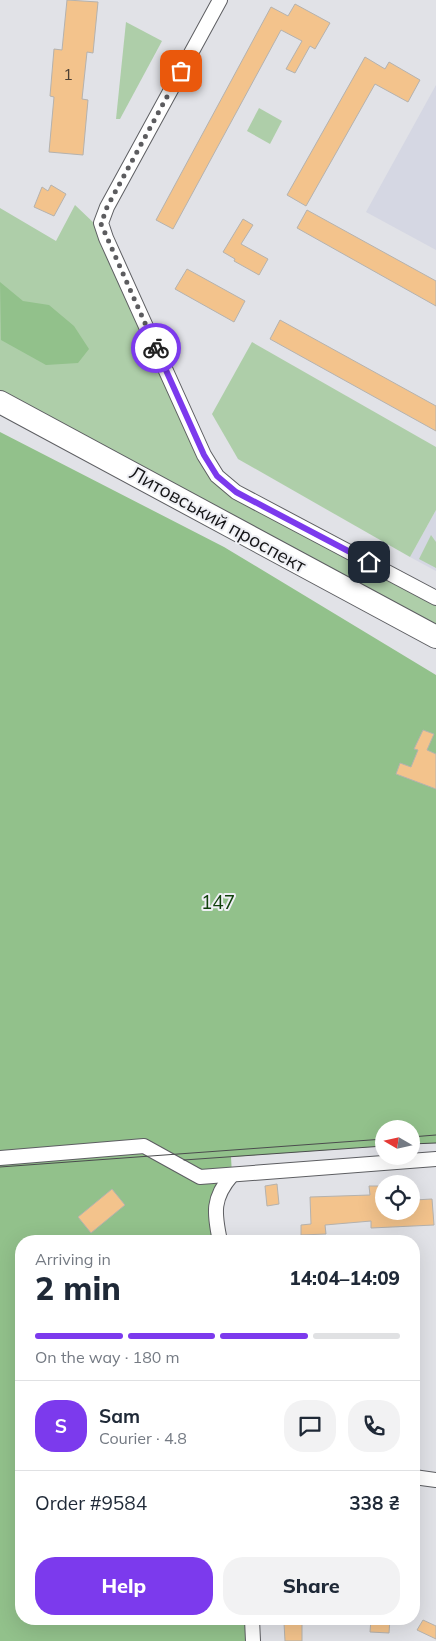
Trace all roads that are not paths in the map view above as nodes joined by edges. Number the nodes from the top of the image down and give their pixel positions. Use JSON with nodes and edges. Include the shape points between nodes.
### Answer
{"nodes":[{"id":1,"x":220,"y":0,"type":"edge"},
{"id":2,"x":6,"y":408,"type":"edge"},
{"id":3,"x":436,"y":598,"type":"edge"},
{"id":4,"x":436,"y":637,"type":"edge"},
{"id":5,"x":0,"y":1158,"type":"edge"},
{"id":6,"x":436,"y":1159,"type":"edge"},
{"id":7,"x":232,"y":1175,"type":"junction"},
{"id":8,"x":219,"y":1235,"type":"edge"},
{"id":9,"x":420,"y":1478,"type":"edge"},
{"id":10,"x":436,"y":1480,"type":"edge"},
{"id":11,"x":252,"y":1625,"type":"edge"},
{"id":12,"x":253,"y":1641,"type":"edge"}],
"edges":[{"from":1,"to":3,"type":"street","name":"Литовський проспект","via":[[107,207],[101,224],[204,455],[217,476],[236,492]]},
{"from":2,"to":4,"type":"main road","name":"Литовський проспект"},
{"from":5,"to":7,"type":"street","via":[[144,1146],[200,1177]]},
{"from":6,"to":7,"type":"street"},
{"from":7,"to":8,"type":"street","via":[[218,1194]]},
{"from":9,"to":10,"type":"street"},
{"from":11,"to":12,"type":"street"}]}
